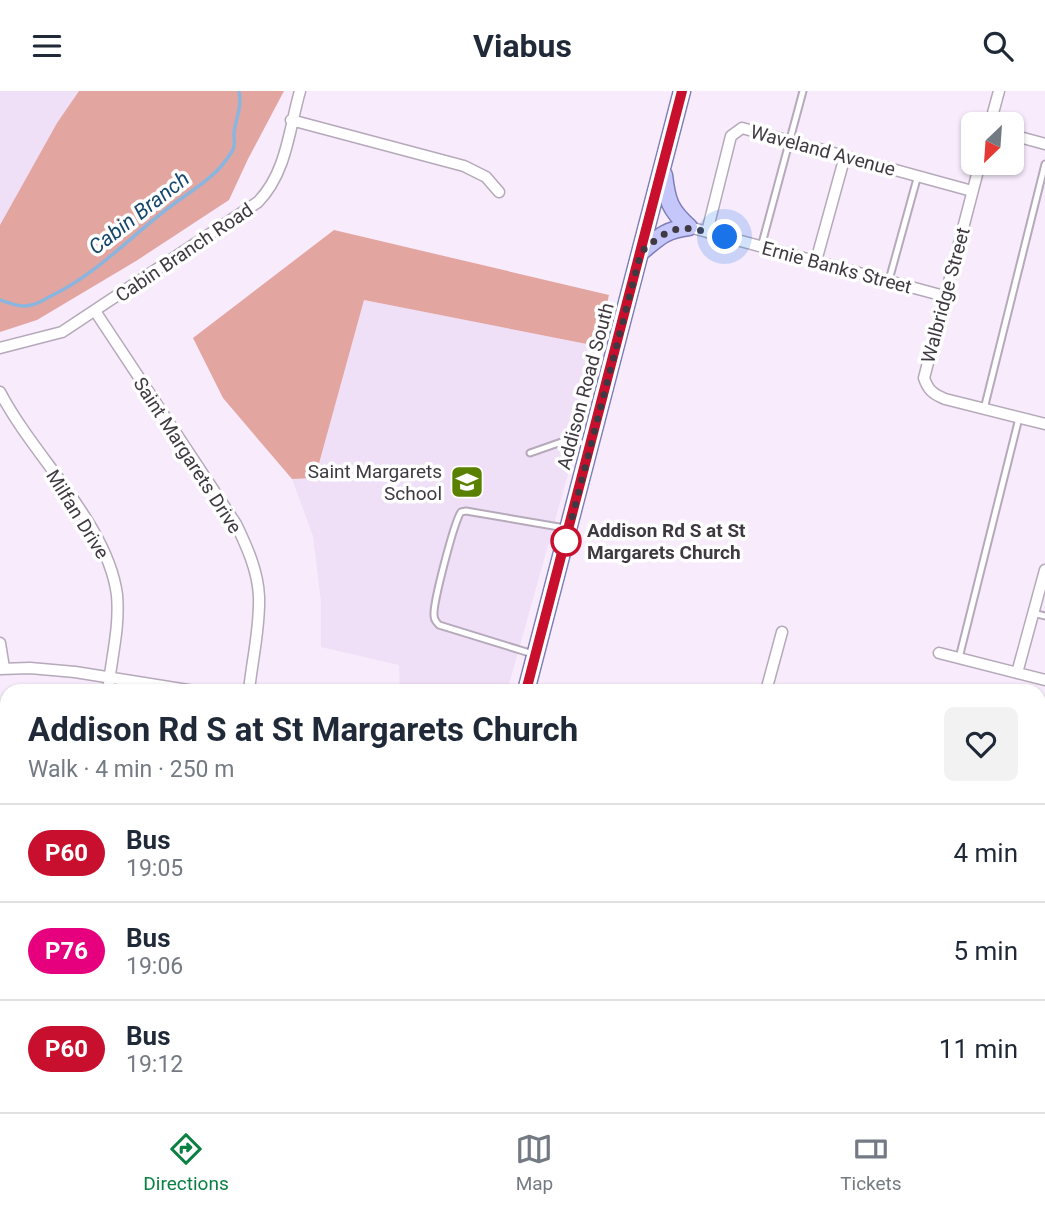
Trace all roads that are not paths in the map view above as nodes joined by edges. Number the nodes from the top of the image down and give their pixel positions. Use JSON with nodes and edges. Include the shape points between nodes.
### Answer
{"nodes":[{"id":1,"x":300,"y":91,"type":"edge"},
{"id":2,"x":682,"y":91,"type":"edge"},
{"id":3,"x":803,"y":91,"type":"edge"},
{"id":4,"x":999,"y":91,"type":"edge"},
{"id":5,"x":993,"y":112,"type":"edge"},
{"id":6,"x":291,"y":120,"type":"junction"},
{"id":7,"x":1024,"y":138,"type":"edge"},
{"id":8,"x":789,"y":141,"type":"junction"},
{"id":9,"x":1045,"y":144,"type":"edge"},
{"id":10,"x":845,"y":156,"type":"junction"},
{"id":11,"x":1045,"y":164,"type":"edge"},
{"id":12,"x":663,"y":166,"type":"junction"},
{"id":13,"x":918,"y":175,"type":"junction"},
{"id":14,"x":977,"y":175,"type":"edge"},
{"id":15,"x":972,"y":191,"type":"junction"},
{"id":16,"x":499,"y":192,"type":"dead end"},
{"id":17,"x":689,"y":227,"type":"junction"},
{"id":18,"x":707,"y":232,"type":"junction"},
{"id":19,"x":761,"y":247,"type":"junction"},
{"id":20,"x":641,"y":252,"type":"junction"},
{"id":21,"x":816,"y":261,"type":"junction"},
{"id":22,"x":888,"y":281,"type":"junction"},
{"id":23,"x":944,"y":296,"type":"junction"},
{"id":24,"x":95,"y":311,"type":"junction"},
{"id":25,"x":0,"y":348,"type":"edge"},
{"id":26,"x":0,"y":391,"type":"edge"},
{"id":27,"x":984,"y":409,"type":"junction"},
{"id":28,"x":1019,"y":418,"type":"junction"},
{"id":29,"x":1045,"y":424,"type":"edge"},
{"id":30,"x":591,"y":446,"type":"junction"},
{"id":31,"x":530,"y":453,"type":"dead end"},
{"id":32,"x":569,"y":529,"type":"junction"},
{"id":33,"x":1045,"y":570,"type":"edge"},
{"id":34,"x":1033,"y":613,"type":"junction"},
{"id":35,"x":1045,"y":615,"type":"edge"},
{"id":36,"x":782,"y":632,"type":"dead end"},
{"id":37,"x":0,"y":643,"type":"edge"},
{"id":38,"x":939,"y":653,"type":"dead end"},
{"id":39,"x":536,"y":655,"type":"junction"},
{"id":40,"x":959,"y":659,"type":"junction"},
{"id":41,"x":2,"y":668,"type":"edge"},
{"id":42,"x":1017,"y":673,"type":"junction"},
{"id":43,"x":109,"y":677,"type":"junction"},
{"id":44,"x":1045,"y":680,"type":"edge"},
{"id":45,"x":108,"y":684,"type":"edge"},
{"id":46,"x":152,"y":684,"type":"edge"},
{"id":47,"x":250,"y":684,"type":"edge"},
{"id":48,"x":528,"y":684,"type":"edge"},
{"id":49,"x":768,"y":684,"type":"edge"}],
"edges":[{"from":1,"to":6,"type":"street","name":"Cabin Branch Road"},
{"from":2,"to":12,"type":"main road","name":"Addison Road South"},
{"from":3,"to":8,"type":"lane"},
{"from":4,"to":5,"type":"street"},
{"from":6,"to":16,"type":"street","via":[[464,166],[485,177]]},
{"from":6,"to":24,"type":"street","name":"Cabin Branch Road","via":[[278,174],[258,202]]},
{"from":7,"to":9,"type":"street"},
{"from":8,"to":10,"type":"street","name":"Waveland Avenue"},
{"from":8,"to":18,"type":"street","name":"Waveland Avenue","via":[[742,128],[731,136]]},
{"from":8,"to":19,"type":"lane"},
{"from":10,"to":13,"type":"street","name":"Waveland Avenue"},
{"from":10,"to":21,"type":"street"},
{"from":11,"to":27,"type":"lane"},
{"from":12,"to":17,"type":"main road","via":[[669,204]]},
{"from":12,"to":20,"type":"main road","name":"Addison Road South"},
{"from":13,"to":15,"type":"street","name":"Waveland Avenue"},
{"from":13,"to":22,"type":"lane"},
{"from":14,"to":15,"type":"street","name":"Walbridge Street"},
{"from":15,"to":23,"type":"street","name":"Walbridge Street"},
{"from":17,"to":18,"type":"street","name":"Ernie Banks Street"},
{"from":17,"to":20,"type":"main road","via":[[671,230]]},
{"from":18,"to":19,"type":"street","name":"Ernie Banks Street"},
{"from":19,"to":21,"type":"street","name":"Ernie Banks Street"},
{"from":20,"to":30,"type":"main road","name":"Addison Road South"},
{"from":21,"to":22,"type":"street","name":"Ernie Banks Street"},
{"from":22,"to":23,"type":"street","name":"Ernie Banks Street"},
{"from":23,"to":27,"type":"street","name":"Walbridge Street","via":[[924,378],[934,394]]},
{"from":24,"to":25,"type":"street","name":"Cabin Branch Road","via":[[54,335]]},
{"from":24,"to":47,"type":"street","name":"Saint Margarets Drive","via":[[248,548],[259,596]]},
{"from":26,"to":43,"type":"street","name":"Milfan Drive","via":[[104,549],[115,583],[118,619]]},
{"from":27,"to":28,"type":"street","name":"Walbridge Street"},
{"from":28,"to":29,"type":"street","name":"Walbridge Street"},
{"from":28,"to":40,"type":"lane"},
{"from":30,"to":31,"type":"lane","via":[[570,439]]},
{"from":30,"to":32,"type":"main road","name":"Addison Road South"},
{"from":32,"to":39,"type":"main road","name":"Addison Road South"},
{"from":32,"to":39,"type":"lane","via":[[466,511],[461,512],[455,527],[435,620],[443,628]]},
{"from":33,"to":34,"type":"street"},
{"from":34,"to":35,"type":"lane"},
{"from":34,"to":42,"type":"street"},
{"from":36,"to":49,"type":"street"},
{"from":37,"to":41,"type":"street"},
{"from":38,"to":40,"type":"street"},
{"from":39,"to":48,"type":"main road","name":"Addison Road South"},
{"from":40,"to":42,"type":"street"},
{"from":41,"to":43,"type":"street"},
{"from":42,"to":44,"type":"street"},
{"from":43,"to":45,"type":"street","name":"Milfan Drive"},
{"from":43,"to":46,"type":"street"}]}
